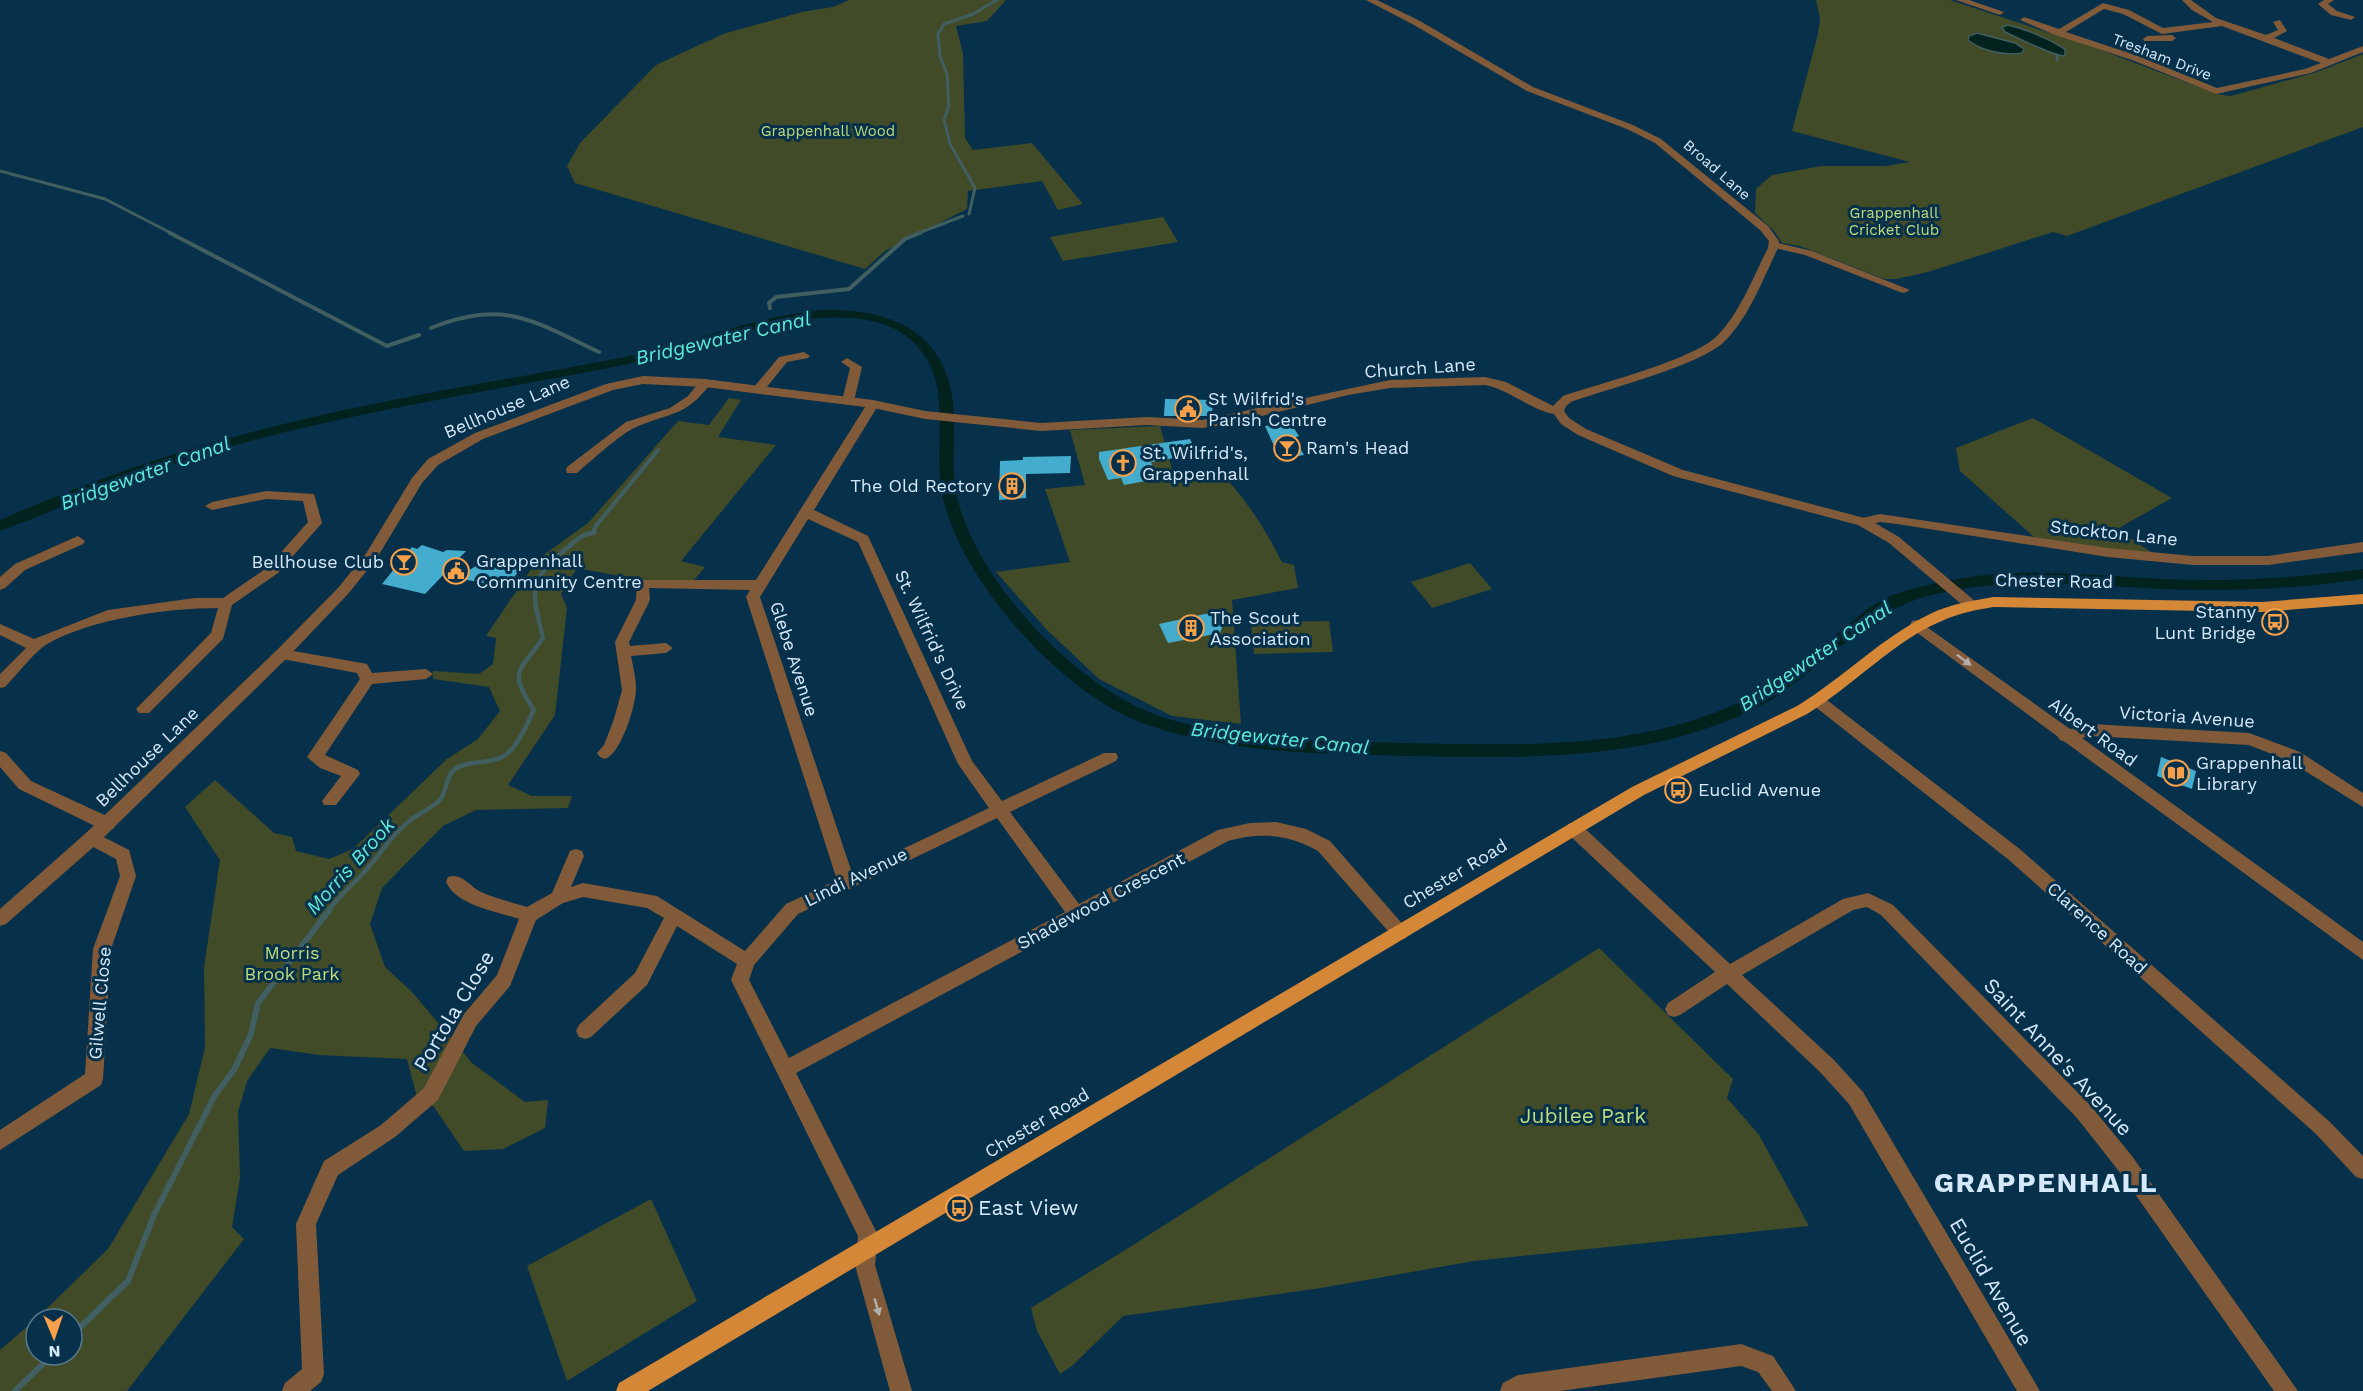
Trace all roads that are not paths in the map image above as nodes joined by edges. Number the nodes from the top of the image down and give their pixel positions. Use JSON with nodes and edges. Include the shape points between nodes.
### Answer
{"nodes":[{"id":1,"x":1370,"y":0,"type":"edge"},
{"id":2,"x":1960,"y":0,"type":"edge"},
{"id":3,"x":2186,"y":0,"type":"edge"},
{"id":4,"x":1975,"y":2,"type":"edge"},
{"id":5,"x":2322,"y":2,"type":"edge"},
{"id":6,"x":2000,"y":12,"type":"dead end"},
{"id":7,"x":2351,"y":17,"type":"dead end"},
{"id":8,"x":2024,"y":20,"type":"dead end"},
{"id":9,"x":2277,"y":22,"type":"dead end"},
{"id":10,"x":2221,"y":24,"type":"junction"},
{"id":11,"x":2162,"y":31,"type":"junction"},
{"id":12,"x":2058,"y":33,"type":"junction"},
{"id":13,"x":2267,"y":38,"type":"junction"},
{"id":14,"x":2147,"y":39,"type":"dead end"},
{"id":15,"x":2363,"y":49,"type":"edge"},
{"id":16,"x":2328,"y":62,"type":"junction"},
{"id":17,"x":1774,"y":245,"type":"junction"},
{"id":18,"x":1904,"y":290,"type":"dead end"},
{"id":19,"x":804,"y":356,"type":"dead end"},
{"id":20,"x":847,"y":362,"type":"dead end"},
{"id":21,"x":705,"y":383,"type":"junction"},
{"id":22,"x":758,"y":390,"type":"junction"},
{"id":23,"x":848,"y":401,"type":"junction"},
{"id":24,"x":873,"y":404,"type":"junction"},
{"id":25,"x":1558,"y":411,"type":"junction"},
{"id":26,"x":938,"y":416,"type":"joint"},
{"id":27,"x":572,"y":470,"type":"dead end"},
{"id":28,"x":212,"y":506,"type":"dead end"},
{"id":29,"x":807,"y":512,"type":"junction"},
{"id":30,"x":1863,"y":522,"type":"junction"},
{"id":31,"x":78,"y":541,"type":"dead end"},
{"id":32,"x":2363,"y":547,"type":"edge"},
{"id":33,"x":0,"y":585,"type":"edge"},
{"id":34,"x":759,"y":585,"type":"junction"},
{"id":35,"x":2363,"y":598,"type":"edge"},
{"id":36,"x":226,"y":603,"type":"junction"},
{"id":37,"x":1971,"y":605,"type":"junction"},
{"id":38,"x":1917,"y":626,"type":"junction"},
{"id":39,"x":0,"y":629,"type":"edge"},
{"id":40,"x":35,"y":646,"type":"junction"},
{"id":41,"x":666,"y":648,"type":"dead end"},
{"id":42,"x":623,"y":652,"type":"junction"},
{"id":43,"x":282,"y":654,"type":"junction"},
{"id":44,"x":426,"y":674,"type":"dead end"},
{"id":45,"x":368,"y":679,"type":"junction"},
{"id":46,"x":0,"y":683,"type":"edge"},
{"id":47,"x":1818,"y":701,"type":"junction"},
{"id":48,"x":144,"y":709,"type":"dead end"},
{"id":49,"x":2065,"y":736,"type":"junction"},
{"id":50,"x":604,"y":753,"type":"dead end"},
{"id":51,"x":1110,"y":757,"type":"dead end"},
{"id":52,"x":3,"y":767,"type":"edge"},
{"id":53,"x":2362,"y":798,"type":"edge"},
{"id":54,"x":330,"y":801,"type":"dead end"},
{"id":55,"x":1000,"y":810,"type":"junction"},
{"id":56,"x":106,"y":824,"type":"junction"},
{"id":57,"x":1574,"y":829,"type":"junction"},
{"id":58,"x":92,"y":838,"type":"junction"},
{"id":59,"x":576,"y":856,"type":"dead end"},
{"id":60,"x":846,"y":881,"type":"junction"},
{"id":61,"x":454,"y":882,"type":"dead end"},
{"id":62,"x":558,"y":897,"type":"junction"},
{"id":63,"x":675,"y":914,"type":"junction"},
{"id":64,"x":1076,"y":914,"type":"junction"},
{"id":65,"x":529,"y":915,"type":"junction"},
{"id":66,"x":0,"y":919,"type":"edge"},
{"id":67,"x":1400,"y":933,"type":"junction"},
{"id":68,"x":2363,"y":952,"type":"edge"},
{"id":69,"x":747,"y":961,"type":"junction"},
{"id":70,"x":1729,"y":973,"type":"junction"},
{"id":71,"x":1674,"y":1009,"type":"dead end"},
{"id":72,"x":585,"y":1030,"type":"dead end"},
{"id":73,"x":784,"y":1070,"type":"junction"},
{"id":74,"x":0,"y":1141,"type":"edge"},
{"id":75,"x":2363,"y":1170,"type":"edge"},
{"id":76,"x":867,"y":1250,"type":"junction"},
{"id":77,"x":293,"y":1391,"type":"edge"},
{"id":78,"x":627,"y":1391,"type":"edge"},
{"id":79,"x":901,"y":1391,"type":"edge"},
{"id":80,"x":1511,"y":1391,"type":"edge"},
{"id":81,"x":1785,"y":1391,"type":"edge"},
{"id":82,"x":2029,"y":1391,"type":"edge"},
{"id":83,"x":2287,"y":1391,"type":"edge"}],
"edges":[{"from":1,"to":17,"type":"street","name":"Broad Lane","via":[[1530,89],[1658,141],[1764,228]]},
{"from":2,"to":4,"type":"street"},
{"from":3,"to":10,"type":"street","via":[[2195,10]]},
{"from":4,"to":6,"type":"street"},
{"from":5,"to":7,"type":"street","via":[[2334,13]]},
{"from":8,"to":12,"type":"street","name":"Tresham Drive"},
{"from":9,"to":13,"type":"street","via":[[2283,31]]},
{"from":10,"to":11,"type":"street"},
{"from":10,"to":13,"type":"street"},
{"from":11,"to":12,"type":"street","via":[[2127,12],[2103,6]]},
{"from":11,"to":14,"type":"street","via":[[2173,38]]},
{"from":12,"to":16,"type":"street","name":"Tresham Drive","via":[[2135,58],[2216,91]]},
{"from":13,"to":16,"type":"street"},
{"from":15,"to":16,"type":"street","name":"Tresham Drive"},
{"from":17,"to":18,"type":"street","via":[[1808,253]]},
{"from":17,"to":25,"type":"street","via":[[1728,330],[1715,344],[1567,399]]},
{"from":19,"to":22,"type":"street","via":[[783,359]]},
{"from":20,"to":23,"type":"street","via":[[856,367]]},
{"from":21,"to":22,"type":"street","name":"Bellhouse Lane"},
{"from":21,"to":27,"type":"street","via":[[693,399],[674,411],[630,425]]},
{"from":21,"to":43,"type":"street","name":"Bellhouse Lane","via":[[643,380],[610,387],[454,448],[428,468],[372,555]]},
{"from":22,"to":23,"type":"street","name":"Bellhouse Lane"},
{"from":23,"to":24,"type":"street","name":"Bellhouse Lane"},
{"from":24,"to":26,"type":"street","name":"Bellhouse Lane"},
{"from":24,"to":29,"type":"street","name":"Glebe Avenue"},
{"from":25,"to":26,"type":"street","name":"Church Lane","via":[[1485,381],[1390,384],[1202,424],[1147,421],[1014,427]]},
{"from":25,"to":30,"type":"street","name":"Church Lane","via":[[1582,432],[1672,470]]},
{"from":28,"to":36,"type":"street","via":[[266,495],[309,497],[315,523],[273,570]]},
{"from":29,"to":34,"type":"street","name":"Glebe Avenue"},
{"from":29,"to":55,"type":"street","name":"St. Wilfrid's Drive","via":[[863,538],[966,764]]},
{"from":30,"to":32,"type":"street","name":"Stockton Lane","via":[[1880,518],[2081,550],[2237,562]]},
{"from":30,"to":37,"type":"street","name":"Church Lane","via":[[1894,540]]},
{"from":31,"to":33,"type":"street","via":[[20,567]]},
{"from":34,"to":42,"type":"street","via":[[642,583],[643,600],[622,642]]},
{"from":34,"to":60,"type":"street","name":"Glebe Avenue","via":[[753,597]]},
{"from":35,"to":37,"type":"main road","name":"Chester Road","via":[[2262,607],[2030,601]]},
{"from":36,"to":40,"type":"street","via":[[195,603],[108,615]]},
{"from":36,"to":48,"type":"street","via":[[218,635]]},
{"from":37,"to":38,"type":"main road","name":"Chester Road"},
{"from":38,"to":47,"type":"main road","name":"Chester Road"},
{"from":38,"to":49,"type":"street","name":"Albert Road","one_way":true},
{"from":39,"to":40,"type":"street"},
{"from":40,"to":46,"type":"street"},
{"from":41,"to":42,"type":"street"},
{"from":42,"to":50,"type":"street","via":[[629,690],[622,719]]},
{"from":43,"to":45,"type":"street","via":[[362,668]]},
{"from":43,"to":56,"type":"street","name":"Bellhouse Lane"},
{"from":44,"to":45,"type":"street"},
{"from":45,"to":54,"type":"street","via":[[315,757],[352,774]]},
{"from":47,"to":57,"type":"main road","name":"Chester Road","via":[[1686,765]]},
{"from":47,"to":75,"type":"street","name":"Clarence Road","via":[[2015,855],[2323,1128]]},
{"from":49,"to":53,"type":"street","name":"Victoria Avenue","via":[[2091,730],[2249,739],[2291,753]]},
{"from":49,"to":68,"type":"street","name":"Albert Road"},
{"from":51,"to":55,"type":"street","name":"Lindi Avenue"},
{"from":52,"to":56,"type":"street","via":[[25,785]]},
{"from":55,"to":60,"type":"street","name":"Lindi Avenue"},
{"from":55,"to":64,"type":"street","name":"St. Wilfrid's Drive"},
{"from":56,"to":58,"type":"street","name":"Bellhouse Lane"},
{"from":57,"to":67,"type":"main road","name":"Chester Road"},
{"from":57,"to":70,"type":"street","name":"Euclid Avenue"},
{"from":58,"to":66,"type":"street","name":"Bellhouse Lane"},
{"from":58,"to":74,"type":"street","name":"Gilwell Close","via":[[123,855],[128,876],[102,949],[94,1079]]},
{"from":59,"to":62,"type":"street"},
{"from":60,"to":69,"type":"street","name":"Lindi Avenue","via":[[792,909]]},
{"from":61,"to":65,"type":"street","via":[[474,897]]},
{"from":62,"to":63,"type":"street","via":[[584,890],[651,901]]},
{"from":62,"to":65,"type":"street"},
{"from":63,"to":69,"type":"street"},
{"from":63,"to":72,"type":"street","via":[[641,979]]},
{"from":64,"to":67,"type":"street","name":"Shadewood Crescent","via":[[1224,835],[1260,827],[1279,828],[1299,832],[1324,846]]},
{"from":64,"to":73,"type":"street","name":"Shadewood Crescent"},
{"from":65,"to":77,"type":"street","name":"Portola Close","via":[[504,980],[470,1020],[431,1094],[388,1131],[331,1168],[306,1224],[313,1374]]},
{"from":67,"to":76,"type":"main road","name":"Chester Road"},
{"from":69,"to":73,"type":"street","via":[[740,980]]},
{"from":70,"to":71,"type":"street","name":"Saint Anne's Avenue"},
{"from":70,"to":82,"type":"street","name":"Euclid Avenue","via":[[1856,1098]]},
{"from":70,"to":83,"type":"street","name":"Saint Anne's Avenue","via":[[1849,904],[1868,900],[1887,910],[2084,1112],[2125,1162]]},
{"from":73,"to":76,"type":"street","via":[[868,1235]]},
{"from":76,"to":78,"type":"main road","name":"Chester Road"},
{"from":76,"to":79,"type":"street","one_way":true,"via":[[865,1265]]},
{"from":80,"to":81,"type":"street","via":[[1518,1386],[1741,1355],[1765,1364]]}]}
